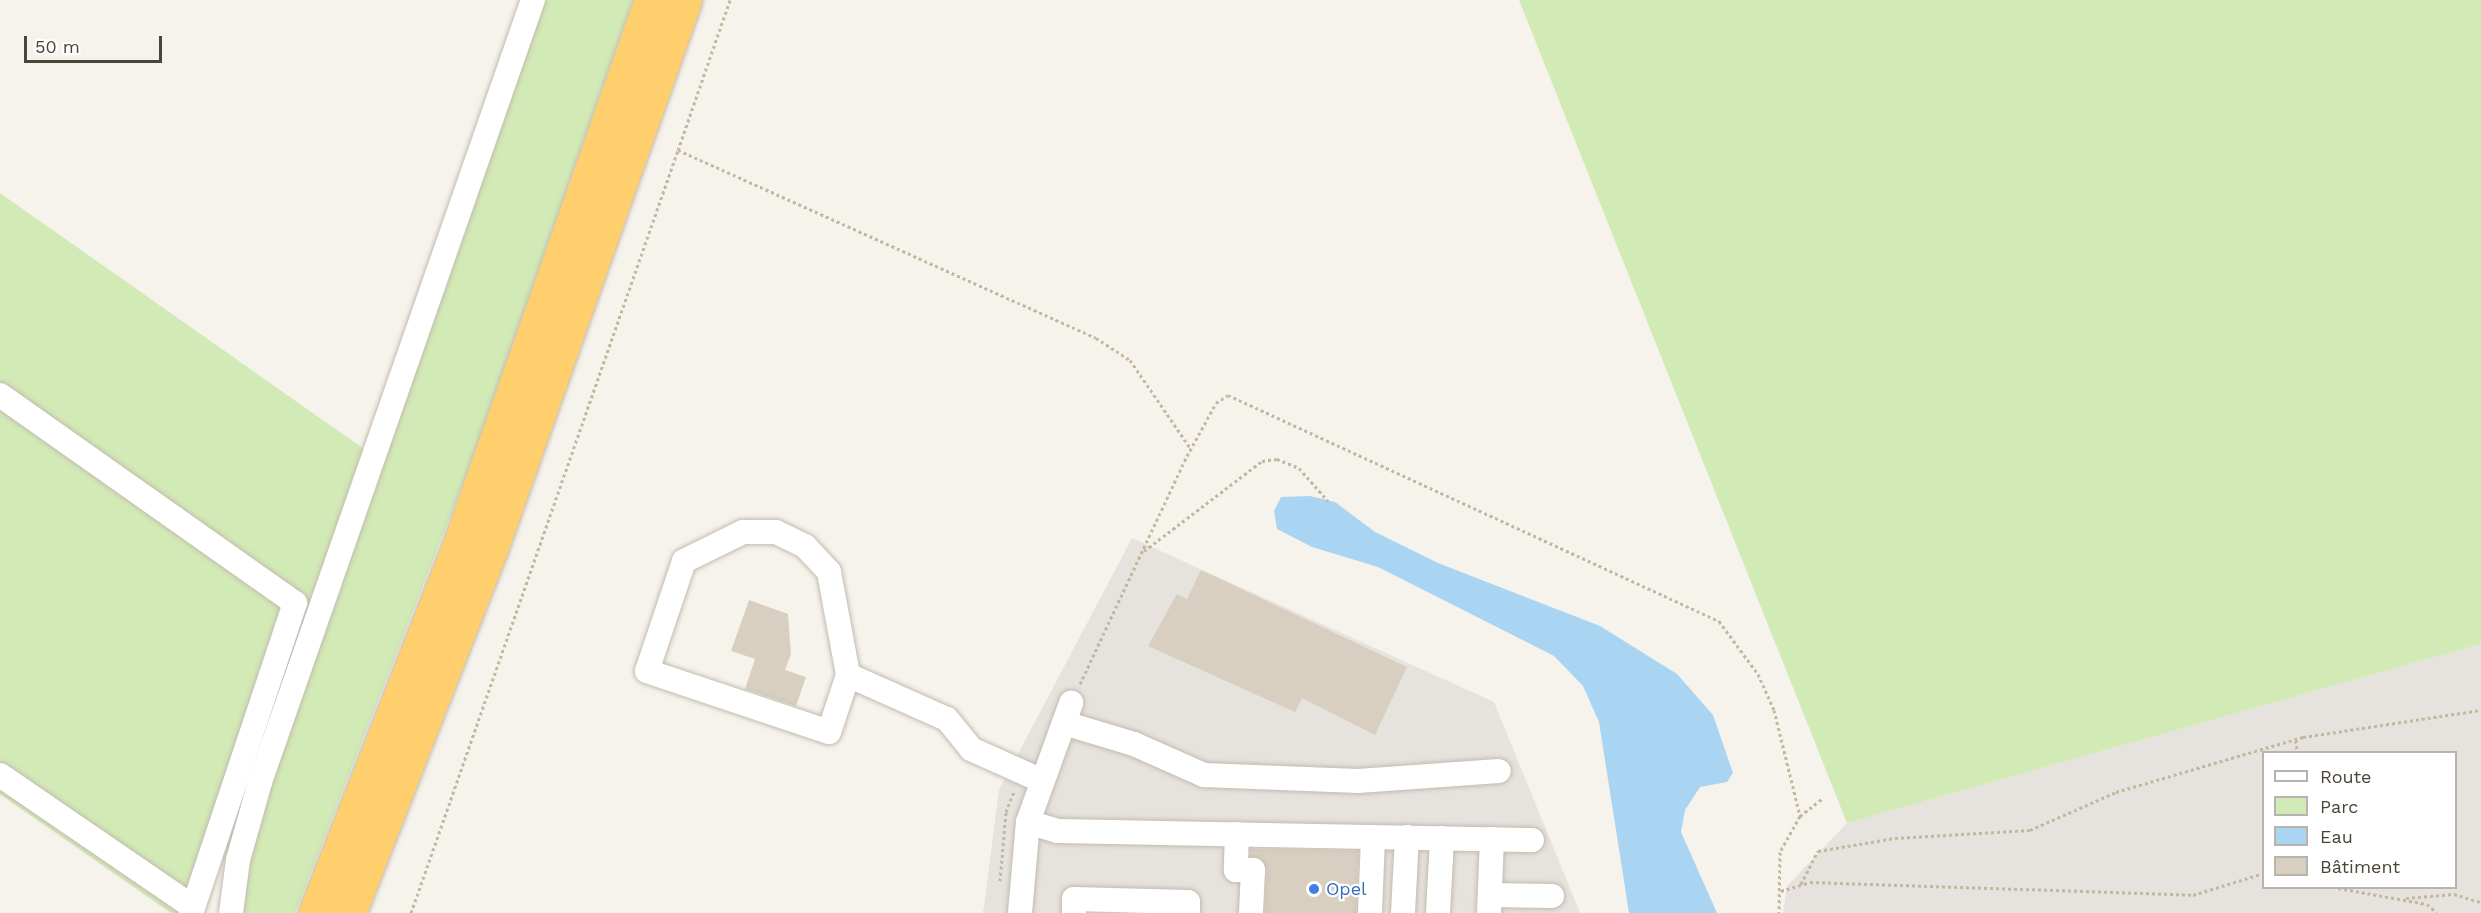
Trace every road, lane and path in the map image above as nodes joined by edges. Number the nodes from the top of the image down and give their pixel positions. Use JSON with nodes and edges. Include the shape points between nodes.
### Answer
{"nodes":[{"id":1,"x":533,"y":0,"type":"edge"},
{"id":2,"x":651,"y":0,"type":"edge"},
{"id":3,"x":685,"y":0,"type":"edge"},
{"id":4,"x":730,"y":0,"type":"edge"},
{"id":5,"x":678,"y":150,"type":"junction"},
{"id":6,"x":0,"y":395,"type":"edge"},
{"id":7,"x":1191,"y":449,"type":"junction"},
{"id":8,"x":1328,"y":501,"type":"dead end"},
{"id":9,"x":1142,"y":552,"type":"junction"},
{"id":10,"x":848,"y":675,"type":"junction"},
{"id":11,"x":2481,"y":710,"type":"edge"},
{"id":12,"x":1068,"y":713,"type":"junction"},
{"id":13,"x":2296,"y":740,"type":"junction"},
{"id":14,"x":2297,"y":751,"type":"edge"},
{"id":15,"x":1499,"y":771,"type":"dead end"},
{"id":16,"x":0,"y":775,"type":"edge"},
{"id":17,"x":1040,"y":780,"type":"junction"},
{"id":18,"x":1822,"y":799,"type":"dead end"},
{"id":19,"x":1800,"y":816,"type":"junction"},
{"id":20,"x":1028,"y":822,"type":"junction"},
{"id":21,"x":1237,"y":834,"type":"junction"},
{"id":22,"x":1373,"y":837,"type":"junction"},
{"id":23,"x":1407,"y":837,"type":"junction"},
{"id":24,"x":1442,"y":838,"type":"junction"},
{"id":25,"x":1492,"y":838,"type":"junction"},
{"id":26,"x":1532,"y":840,"type":"dead end"},
{"id":27,"x":2262,"y":874,"type":"edge"},
{"id":28,"x":1800,"y":884,"type":"junction"},
{"id":29,"x":2343,"y":889,"type":"edge"},
{"id":30,"x":1781,"y":891,"type":"junction"},
{"id":31,"x":1552,"y":896,"type":"dead end"},
{"id":32,"x":2395,"y":899,"type":"junction"},
{"id":33,"x":2481,"y":902,"type":"edge"},
{"id":34,"x":1489,"y":904,"type":"edge"},
{"id":35,"x":192,"y":910,"type":"edge"},
{"id":36,"x":231,"y":913,"type":"edge"},
{"id":37,"x":315,"y":913,"type":"edge"},
{"id":38,"x":349,"y":913,"type":"edge"},
{"id":39,"x":411,"y":913,"type":"edge"},
{"id":40,"x":1020,"y":913,"type":"edge"},
{"id":41,"x":1074,"y":913,"type":"edge"},
{"id":42,"x":1188,"y":913,"type":"edge"},
{"id":43,"x":1251,"y":913,"type":"edge"},
{"id":44,"x":1370,"y":913,"type":"edge"},
{"id":45,"x":1403,"y":913,"type":"edge"},
{"id":46,"x":1438,"y":913,"type":"edge"},
{"id":47,"x":1779,"y":913,"type":"edge"},
{"id":48,"x":2436,"y":913,"type":"edge"}],
"edges":[{"from":1,"to":36,"type":"street","via":[[260,782],[238,860]]},
{"from":2,"to":37,"type":"highway","via":[[461,540]]},
{"from":3,"to":38,"type":"highway","via":[[491,549]]},
{"from":4,"to":5,"type":"path"},
{"from":5,"to":7,"type":"path","via":[[1096,338],[1130,360]]},
{"from":5,"to":39,"type":"path"},
{"from":6,"to":35,"type":"street","via":[[295,603]]},
{"from":7,"to":9,"type":"path"},
{"from":7,"to":19,"type":"path","via":[[1216,403],[1228,395],[1239,398],[1719,621],[1735,636],[1770,701]]},
{"from":8,"to":9,"type":"path","via":[[1299,468],[1277,459],[1262,461]]},
{"from":9,"to":12,"type":"path"},
{"from":10,"to":10,"type":"street","via":[[829,572],[805,546],[776,532],[743,532],[684,561],[647,670],[829,732]]},
{"from":10,"to":17,"type":"street","via":[[947,718],[970,749]]},
{"from":11,"to":13,"type":"path"},
{"from":12,"to":15,"type":"street","via":[[1204,775],[1358,781]]},
{"from":12,"to":17,"type":"street"},
{"from":13,"to":14,"type":"path"},
{"from":13,"to":28,"type":"path","via":[[2116,792],[2030,830],[1895,838],[1818,851]]},
{"from":16,"to":35,"type":"street"},
{"from":17,"to":20,"type":"street"},
{"from":18,"to":19,"type":"path"},
{"from":19,"to":30,"type":"path","via":[[1780,852]]},
{"from":20,"to":21,"type":"street","via":[[1058,831]]},
{"from":20,"to":40,"type":"street"},
{"from":21,"to":22,"type":"street"},
{"from":21,"to":43,"type":"street","via":[[1236,870],[1253,870]]},
{"from":22,"to":23,"type":"street"},
{"from":22,"to":44,"type":"street"},
{"from":23,"to":24,"type":"street"},
{"from":23,"to":45,"type":"street"},
{"from":24,"to":25,"type":"street"},
{"from":24,"to":46,"type":"street"},
{"from":25,"to":26,"type":"street"},
{"from":25,"to":34,"type":"street"},
{"from":27,"to":28,"type":"path","via":[[2193,895]]},
{"from":28,"to":30,"type":"path"},
{"from":29,"to":32,"type":"path"},
{"from":30,"to":47,"type":"path"},
{"from":31,"to":34,"type":"street"},
{"from":32,"to":33,"type":"path","via":[[2454,894]]},
{"from":32,"to":48,"type":"path","via":[[2427,904]]},
{"from":41,"to":42,"type":"street","via":[[1074,899],[1188,902]]}]}
